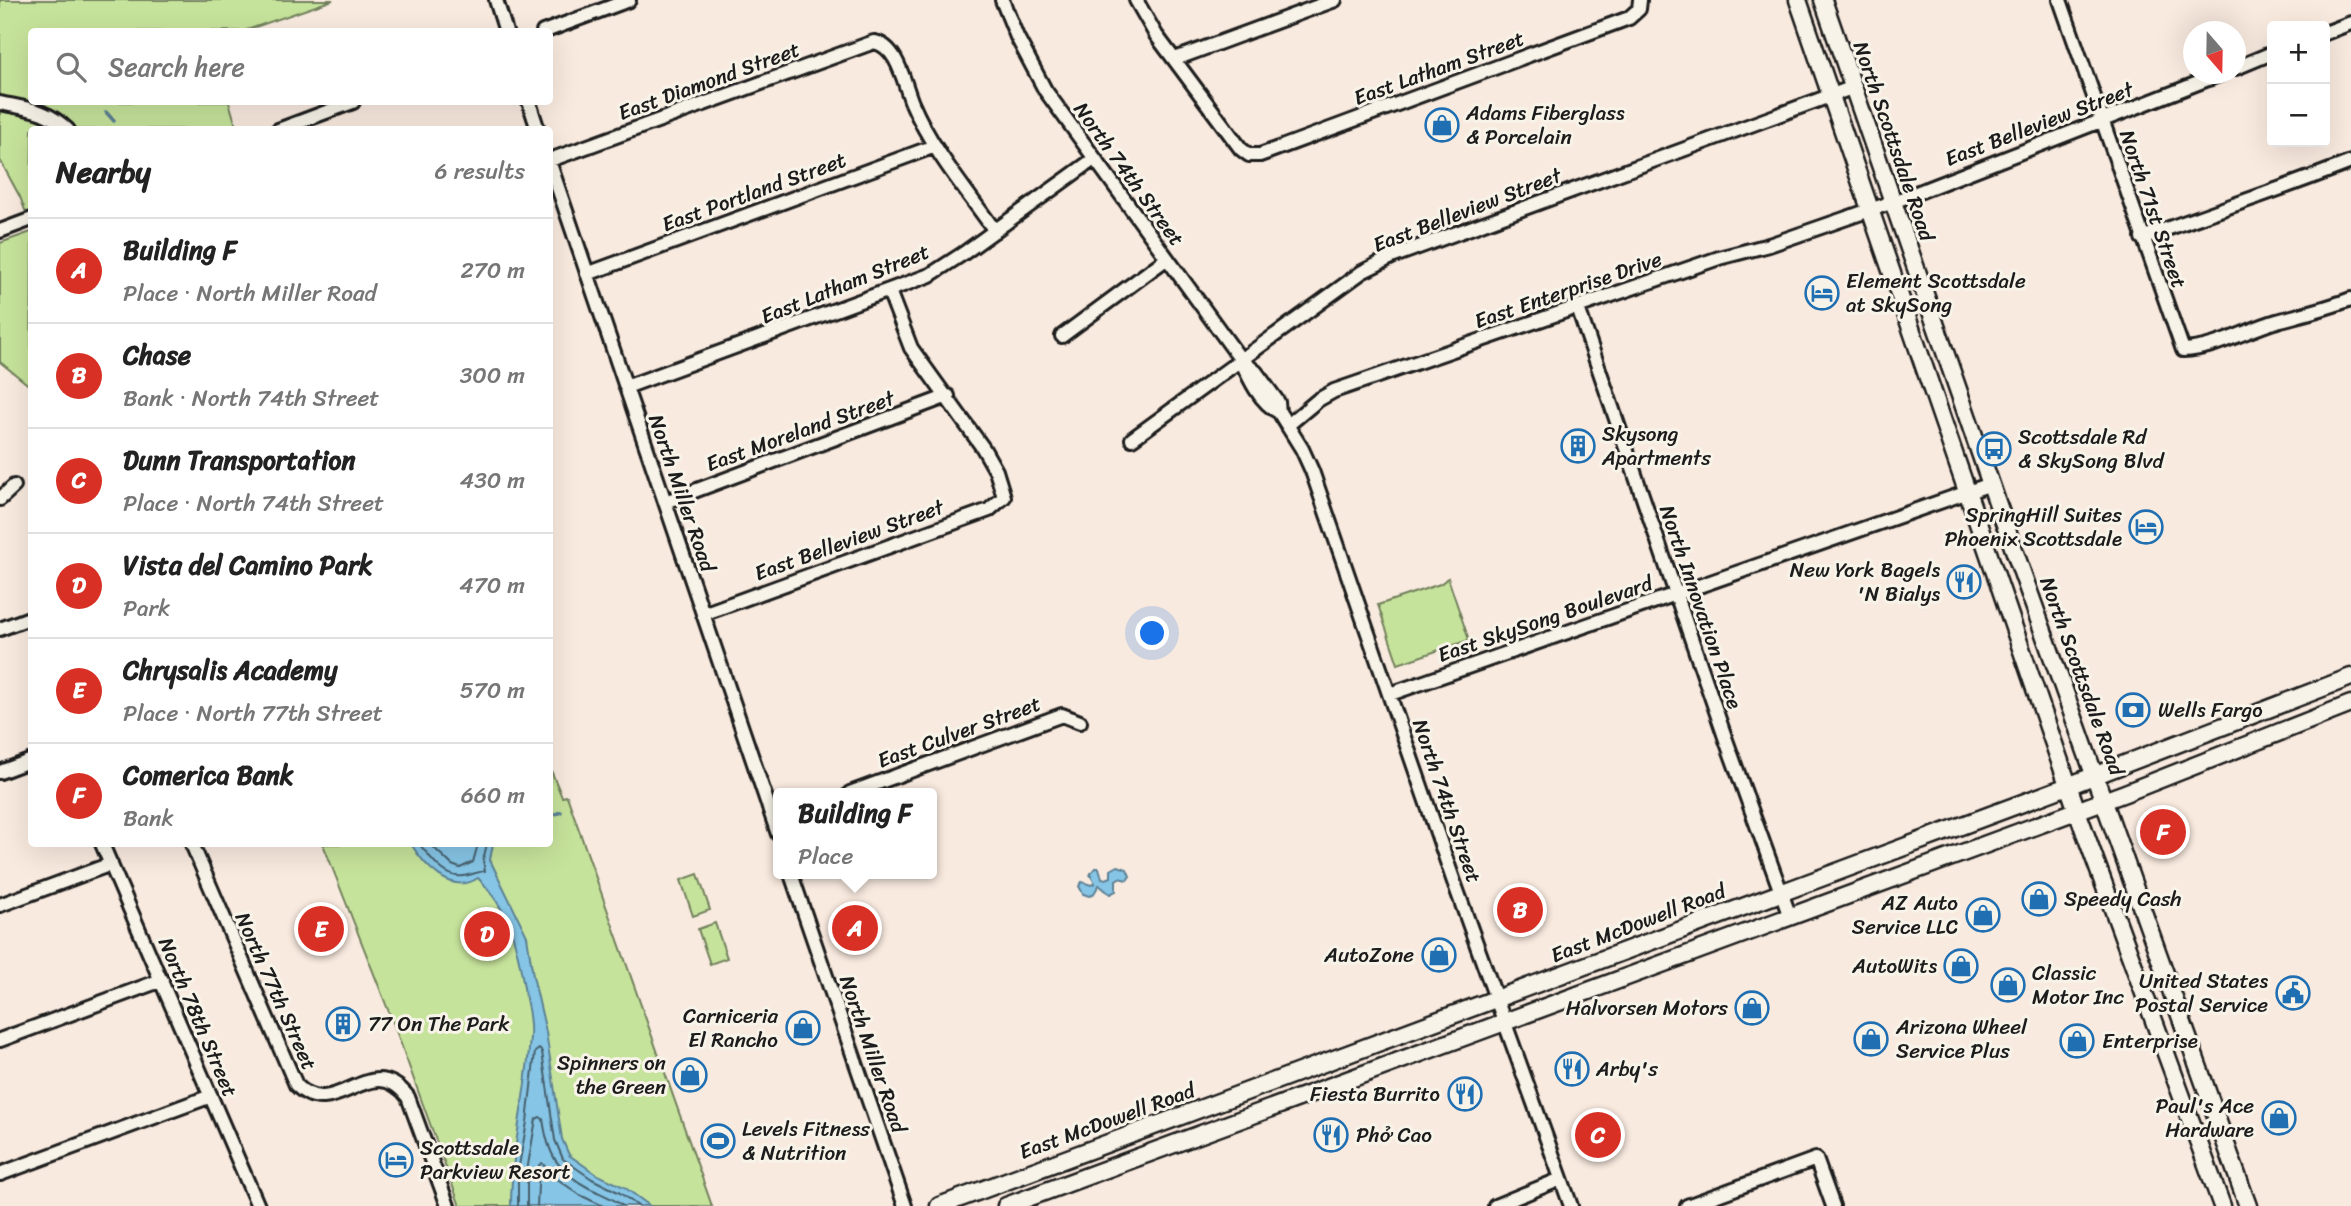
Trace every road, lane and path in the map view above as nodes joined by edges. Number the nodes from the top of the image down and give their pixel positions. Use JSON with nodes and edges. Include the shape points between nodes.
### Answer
{"nodes":[{"id":1,"x":496,"y":0,"type":"edge"},
{"id":2,"x":629,"y":0,"type":"edge"},
{"id":3,"x":1002,"y":0,"type":"edge"},
{"id":4,"x":1136,"y":0,"type":"edge"},
{"id":5,"x":1335,"y":0,"type":"edge"},
{"id":6,"x":1798,"y":0,"type":"edge"},
{"id":7,"x":1823,"y":0,"type":"edge"},
{"id":8,"x":2063,"y":1,"type":"edge"},
{"id":9,"x":1640,"y":5,"type":"edge"},
{"id":10,"x":2351,"y":23,"type":"edge"},
{"id":11,"x":505,"y":28,"type":"edge"},
{"id":12,"x":553,"y":28,"type":"edge"},
{"id":13,"x":2330,"y":31,"type":"edge"},
{"id":14,"x":2267,"y":55,"type":"edge"},
{"id":15,"x":1175,"y":59,"type":"junction"},
{"id":16,"x":2246,"y":64,"type":"edge"},
{"id":17,"x":2196,"y":84,"type":"edge"},
{"id":18,"x":1854,"y":87,"type":"junction"},
{"id":19,"x":1832,"y":96,"type":"junction"},
{"id":20,"x":0,"y":103,"type":"edge"},
{"id":21,"x":345,"y":105,"type":"edge"},
{"id":22,"x":530,"y":105,"type":"edge"},
{"id":23,"x":2102,"y":121,"type":"junction"},
{"id":24,"x":64,"y":126,"type":"edge"},
{"id":25,"x":289,"y":126,"type":"edge"},
{"id":26,"x":537,"y":126,"type":"edge"},
{"id":27,"x":935,"y":146,"type":"junction"},
{"id":28,"x":1094,"y":159,"type":"junction"},
{"id":29,"x":553,"y":161,"type":"edge"},
{"id":30,"x":2351,"y":162,"type":"edge"},
{"id":31,"x":553,"y":171,"type":"edge"},
{"id":32,"x":1893,"y":202,"type":"junction"},
{"id":33,"x":1870,"y":210,"type":"junction"},
{"id":34,"x":28,"y":220,"type":"edge"},
{"id":35,"x":0,"y":231,"type":"edge"},
{"id":36,"x":995,"y":231,"type":"junction"},
{"id":37,"x":2142,"y":237,"type":"junction"},
{"id":38,"x":1167,"y":259,"type":"junction"},
{"id":39,"x":587,"y":274,"type":"junction"},
{"id":40,"x":889,"y":291,"type":"junction"},
{"id":41,"x":2351,"y":299,"type":"edge"},
{"id":42,"x":1578,"y":308,"type":"junction"},
{"id":43,"x":1062,"y":336,"type":"dead end"},
{"id":44,"x":1241,"y":360,"type":"junction"},
{"id":45,"x":626,"y":387,"type":"junction"},
{"id":46,"x":948,"y":396,"type":"junction"},
{"id":47,"x":1288,"y":425,"type":"junction"},
{"id":48,"x":1132,"y":439,"type":"dead end"},
{"id":49,"x":1991,"y":484,"type":"junction"},
{"id":50,"x":14,"y":486,"type":"dead end"},
{"id":51,"x":1968,"y":492,"type":"junction"},
{"id":52,"x":0,"y":499,"type":"edge"},
{"id":53,"x":665,"y":502,"type":"junction"},
{"id":54,"x":1676,"y":594,"type":"junction"},
{"id":55,"x":703,"y":614,"type":"junction"},
{"id":56,"x":28,"y":618,"type":"edge"},
{"id":57,"x":0,"y":629,"type":"edge"},
{"id":58,"x":2351,"y":677,"type":"edge"},
{"id":59,"x":1390,"y":694,"type":"junction"},
{"id":60,"x":2351,"y":704,"type":"edge"},
{"id":61,"x":1080,"y":722,"type":"dead end"},
{"id":62,"x":28,"y":762,"type":"edge"},
{"id":63,"x":0,"y":772,"type":"edge"},
{"id":64,"x":2095,"y":775,"type":"junction"},
{"id":65,"x":2069,"y":785,"type":"junction"},
{"id":66,"x":864,"y":788,"type":"edge"},
{"id":67,"x":2104,"y":801,"type":"junction"},
{"id":68,"x":2077,"y":811,"type":"junction"},
{"id":69,"x":773,"y":814,"type":"edge"},
{"id":70,"x":103,"y":847,"type":"edge"},
{"id":71,"x":193,"y":847,"type":"edge"},
{"id":72,"x":111,"y":864,"type":"junction"},
{"id":73,"x":793,"y":879,"type":"edge"},
{"id":74,"x":1781,"y":891,"type":"junction"},
{"id":75,"x":0,"y":905,"type":"edge"},
{"id":76,"x":1790,"y":917,"type":"junction"},
{"id":77,"x":162,"y":980,"type":"junction"},
{"id":78,"x":1495,"y":998,"type":"junction"},
{"id":79,"x":1504,"y":1022,"type":"junction"},
{"id":80,"x":0,"y":1040,"type":"edge"},
{"id":81,"x":211,"y":1096,"type":"junction"},
{"id":82,"x":0,"y":1174,"type":"edge"},
{"id":83,"x":1561,"y":1179,"type":"junction"},
{"id":84,"x":258,"y":1206,"type":"edge"},
{"id":85,"x":448,"y":1206,"type":"edge"},
{"id":86,"x":905,"y":1206,"type":"edge"},
{"id":87,"x":939,"y":1206,"type":"edge"},
{"id":88,"x":1006,"y":1206,"type":"edge"},
{"id":89,"x":1495,"y":1206,"type":"edge"},
{"id":90,"x":1571,"y":1206,"type":"edge"},
{"id":91,"x":1687,"y":1206,"type":"edge"},
{"id":92,"x":1833,"y":1206,"type":"edge"},
{"id":93,"x":2222,"y":1206,"type":"edge"},
{"id":94,"x":2248,"y":1206,"type":"edge"}],
"edges":[{"from":1,"to":11,"type":"street"},
{"from":2,"to":12,"type":"street"},
{"from":3,"to":28,"type":"street","name":"North 74th Street","via":[[1045,90]]},
{"from":4,"to":15,"type":"street"},
{"from":5,"to":15,"type":"street"},
{"from":6,"to":19,"type":"main road"},
{"from":7,"to":18,"type":"main road","name":"North Scottsdale Road"},
{"from":8,"to":23,"type":"street","name":"North 71st Street"},
{"from":9,"to":15,"type":"street","name":"East Latham Street","via":[[1629,18],[1259,155],[1241,149]]},
{"from":10,"to":13,"type":"street"},
{"from":14,"to":16,"type":"street"},
{"from":17,"to":23,"type":"street","name":"East Belleview Street"},
{"from":18,"to":19,"type":"street","name":"East Belleview Street"},
{"from":18,"to":32,"type":"main road","name":"North Scottsdale Road"},
{"from":19,"to":33,"type":"main road"},
{"from":19,"to":44,"type":"street","name":"East Belleview Street","via":[[1394,256],[1362,272]]},
{"from":20,"to":24,"type":"street","via":[[37,109]]},
{"from":21,"to":25,"type":"street"},
{"from":22,"to":26,"type":"street"},
{"from":23,"to":32,"type":"street","name":"East Belleview Street"},
{"from":23,"to":37,"type":"street","name":"North 71st Street"},
{"from":27,"to":29,"type":"street","name":"East Diamond Street","via":[[892,55],[883,43],[866,43]]},
{"from":27,"to":36,"type":"street"},
{"from":27,"to":39,"type":"street","name":"East Portland Street"},
{"from":28,"to":36,"type":"street","name":"East Latham Street"},
{"from":28,"to":38,"type":"street","name":"North 74th Street"},
{"from":30,"to":37,"type":"street"},
{"from":31,"to":39,"type":"street","name":"North Miller Road"},
{"from":32,"to":33,"type":"street","name":"East Belleview Street"},
{"from":32,"to":49,"type":"main road","name":"North Scottsdale Road"},
{"from":33,"to":42,"type":"street","name":"East Enterprise Drive"},
{"from":33,"to":51,"type":"main road"},
{"from":34,"to":35,"type":"street"},
{"from":36,"to":40,"type":"street","name":"East Latham Street","via":[[930,275]]},
{"from":37,"to":41,"type":"street","name":"North 71st Street","via":[[2183,350],[2201,349]]},
{"from":38,"to":43,"type":"street"},
{"from":38,"to":44,"type":"street","name":"North 74th Street"},
{"from":39,"to":45,"type":"street","name":"North Miller Road"},
{"from":40,"to":45,"type":"street","name":"East Latham Street"},
{"from":40,"to":46,"type":"street","via":[[911,348]]},
{"from":42,"to":47,"type":"street","name":"East Enterprise Drive","via":[[1334,391]]},
{"from":42,"to":54,"type":"street","name":"North Innovation Place"},
{"from":44,"to":47,"type":"street","name":"North 74th Street","via":[[1278,402]]},
{"from":44,"to":48,"type":"street","name":"East Belleview Street"},
{"from":45,"to":53,"type":"street","name":"North Miller Road"},
{"from":46,"to":53,"type":"street","name":"East Moreland Street"},
{"from":46,"to":55,"type":"street","name":"East Belleview Street","via":[[989,460],[1004,497],[989,510]]},
{"from":47,"to":59,"type":"street","name":"North 74th Street","via":[[1316,481]]},
{"from":49,"to":51,"type":"street","name":"East SkySong Boulevard"},
{"from":49,"to":64,"type":"main road","name":"North Scottsdale Road"},
{"from":50,"to":52,"type":"street"},
{"from":51,"to":54,"type":"street","name":"East SkySong Boulevard"},
{"from":51,"to":65,"type":"main road"},
{"from":53,"to":55,"type":"street","name":"North Miller Road"},
{"from":54,"to":59,"type":"street","name":"East SkySong Boulevard"},
{"from":54,"to":74,"type":"street","name":"North Innovation Place"},
{"from":55,"to":69,"type":"street","name":"North Miller Road"},
{"from":56,"to":57,"type":"street"},
{"from":58,"to":64,"type":"main road","name":"East McDowell Road"},
{"from":59,"to":78,"type":"street","name":"North 74th Street"},
{"from":60,"to":67,"type":"main road"},
{"from":61,"to":66,"type":"street","name":"East Culver Street","via":[[1062,715]]},
{"from":62,"to":63,"type":"street"},
{"from":64,"to":65,"type":"main road","name":"East McDowell Road"},
{"from":64,"to":67,"type":"main road","name":"North Scottsdale Road"},
{"from":65,"to":68,"type":"main road"},
{"from":65,"to":74,"type":"main road","name":"East McDowell Road"},
{"from":67,"to":68,"type":"main road"},
{"from":67,"to":94,"type":"main road","name":"North Scottsdale Road"},
{"from":68,"to":76,"type":"main road"},
{"from":68,"to":93,"type":"main road"},
{"from":70,"to":72,"type":"street","name":"North 78th Street"},
{"from":71,"to":85,"type":"street","name":"North 77th Street","via":[[296,1085],[303,1093],[323,1098],[379,1079],[402,1089]]},
{"from":72,"to":75,"type":"street"},
{"from":72,"to":77,"type":"street","name":"North 78th Street"},
{"from":73,"to":86,"type":"street","name":"North Miller Road"},
{"from":74,"to":76,"type":"street","name":"North Innovation Place"},
{"from":74,"to":78,"type":"main road","name":"East McDowell Road"},
{"from":76,"to":79,"type":"main road"},
{"from":77,"to":80,"type":"street"},
{"from":77,"to":81,"type":"street","name":"North 78th Street"},
{"from":78,"to":79,"type":"street","name":"North 74th Street"},
{"from":78,"to":87,"type":"main road","name":"East McDowell Road"},
{"from":79,"to":83,"type":"street","name":"North 74th Street"},
{"from":79,"to":88,"type":"main road"},
{"from":81,"to":82,"type":"street"},
{"from":81,"to":84,"type":"street","name":"North 78th Street"},
{"from":83,"to":89,"type":"street"},
{"from":83,"to":90,"type":"street","name":"North 74th Street"},
{"from":91,"to":92,"type":"street","via":[[1816,1159]]}]}
